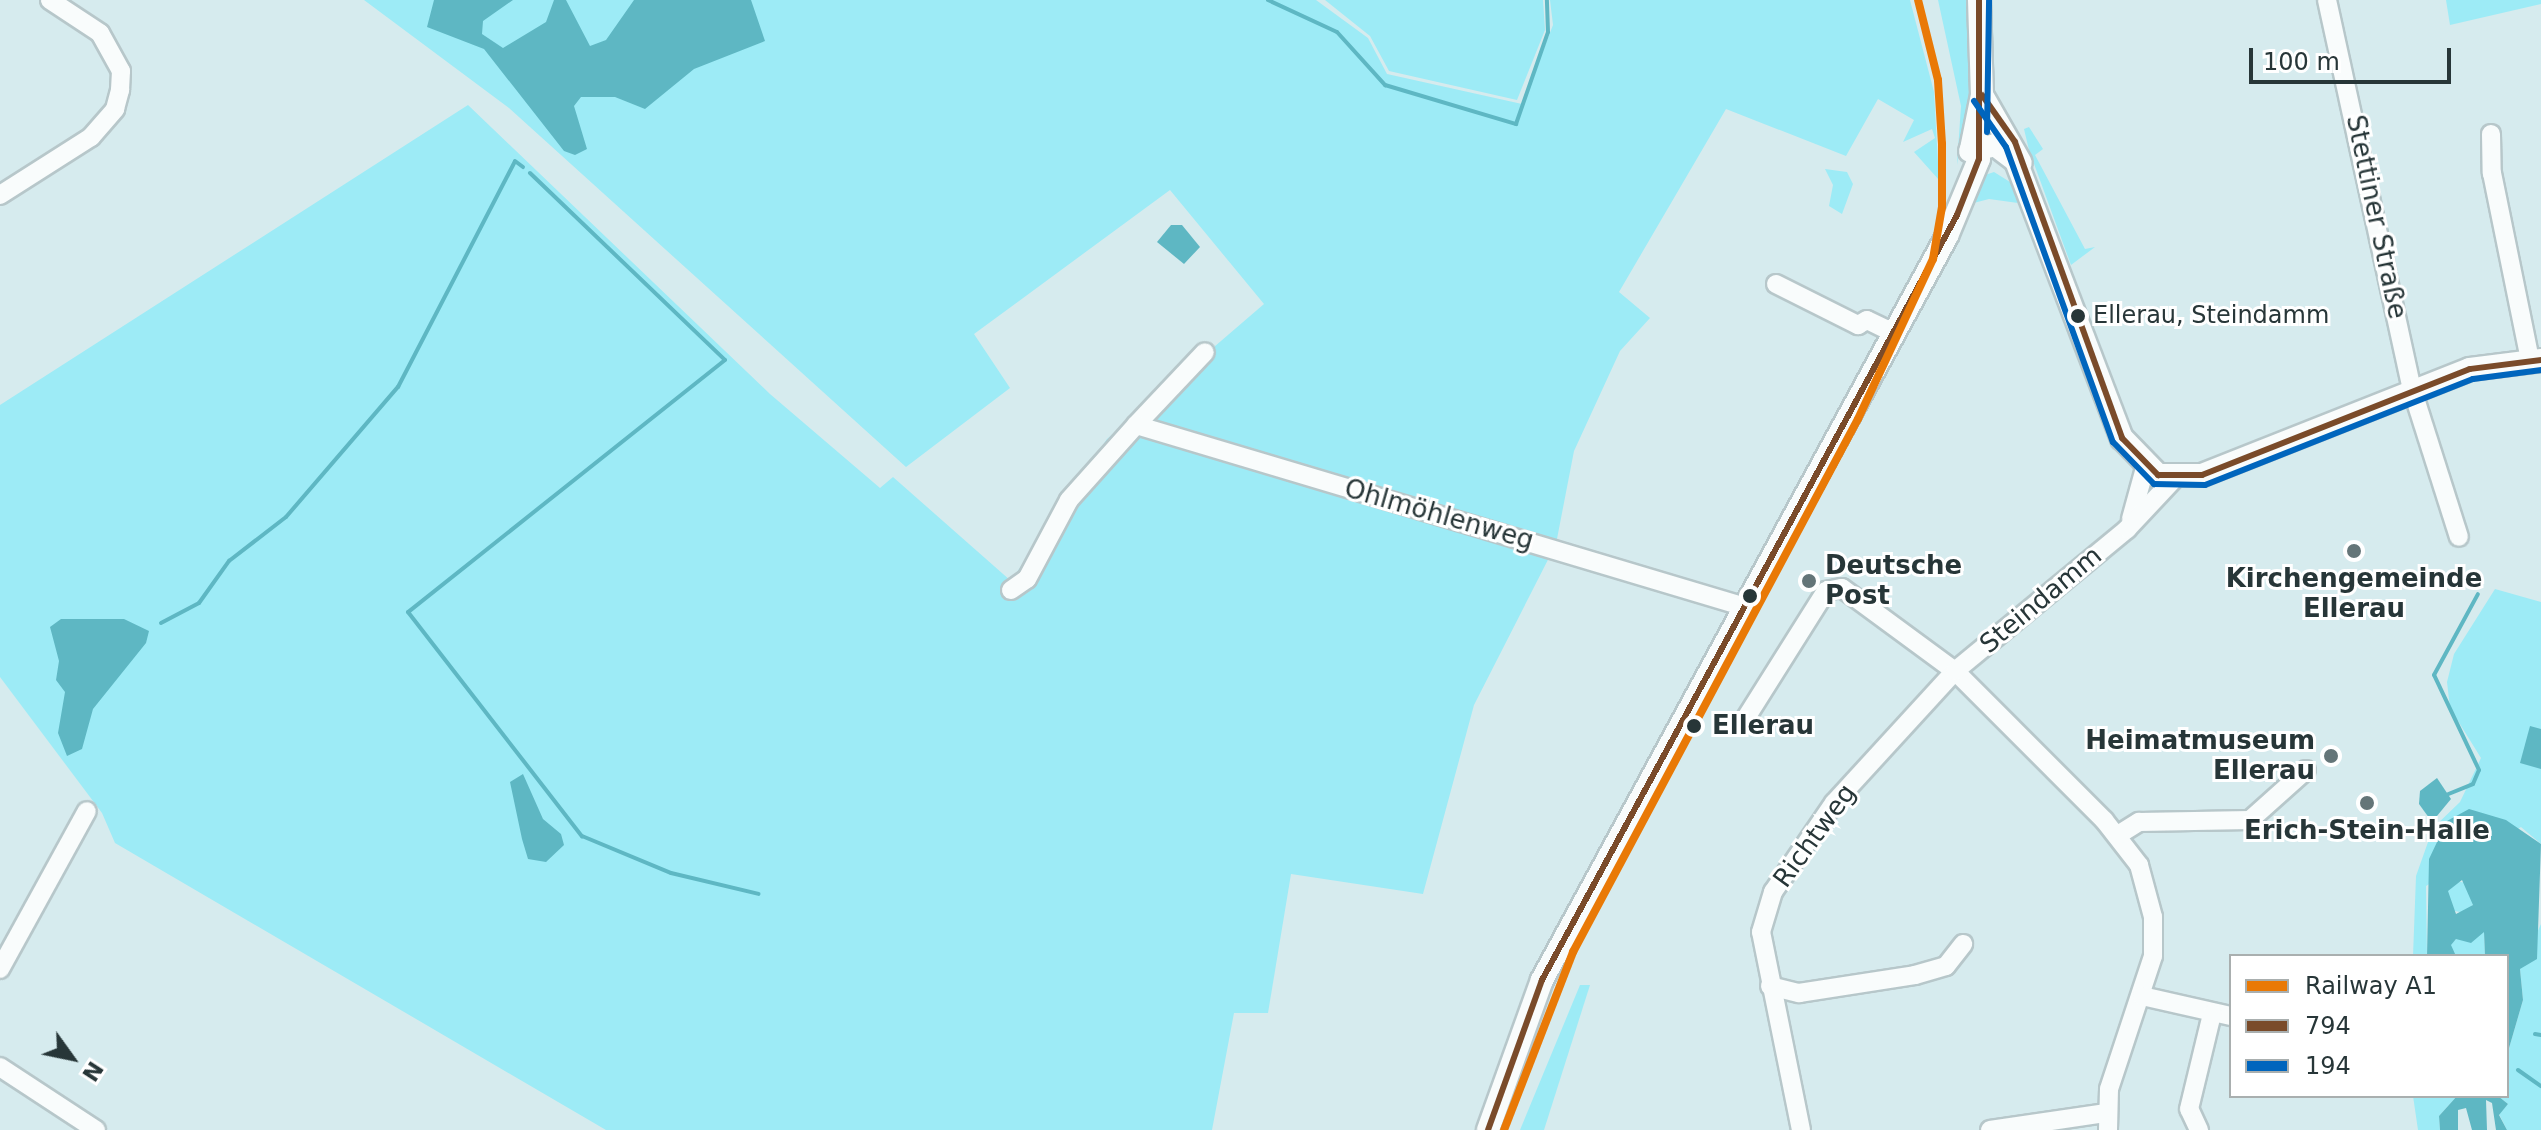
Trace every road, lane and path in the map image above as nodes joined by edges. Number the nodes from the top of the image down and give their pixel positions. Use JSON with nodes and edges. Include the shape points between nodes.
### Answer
{"nodes":[{"id":1,"x":50,"y":0,"type":"edge"},
{"id":2,"x":1979,"y":0,"type":"edge"},
{"id":3,"x":2327,"y":0,"type":"edge"},
{"id":4,"x":1982,"y":95,"type":"junction"},
{"id":5,"x":2491,"y":134,"type":"dead end"},
{"id":6,"x":1976,"y":148,"type":"junction"},
{"id":7,"x":2027,"y":187,"type":"junction"},
{"id":8,"x":0,"y":195,"type":"edge"},
{"id":9,"x":1776,"y":284,"type":"dead end"},
{"id":10,"x":1890,"y":331,"type":"junction"},
{"id":11,"x":1205,"y":352,"type":"dead end"},
{"id":12,"x":2535,"y":360,"type":"edge"},
{"id":13,"x":2412,"y":389,"type":"junction"},
{"id":14,"x":1136,"y":425,"type":"junction"},
{"id":15,"x":2145,"y":468,"type":"junction"},
{"id":16,"x":2174,"y":479,"type":"junction"},
{"id":17,"x":2127,"y":529,"type":"junction"},
{"id":18,"x":2459,"y":537,"type":"dead end"},
{"id":19,"x":1011,"y":590,"type":"dead end"},
{"id":20,"x":1742,"y":606,"type":"junction"},
{"id":21,"x":1955,"y":671,"type":"junction"},
{"id":22,"x":1744,"y":721,"type":"dead end"},
{"id":23,"x":2306,"y":770,"type":"dead end"},
{"id":24,"x":87,"y":811,"type":"dead end"},
{"id":25,"x":2118,"y":835,"type":"junction"},
{"id":26,"x":1963,"y":944,"type":"dead end"},
{"id":27,"x":0,"y":969,"type":"edge"},
{"id":28,"x":1770,"y":986,"type":"junction"},
{"id":29,"x":2142,"y":996,"type":"junction"},
{"id":30,"x":2222,"y":1015,"type":"edge"},
{"id":31,"x":0,"y":1067,"type":"edge"},
{"id":32,"x":2106,"y":1122,"type":"edge"},
{"id":33,"x":96,"y":1130,"type":"edge"},
{"id":34,"x":1488,"y":1130,"type":"edge"},
{"id":35,"x":1801,"y":1130,"type":"edge"},
{"id":36,"x":1990,"y":1130,"type":"edge"},
{"id":37,"x":2199,"y":1130,"type":"edge"}],
"edges":[{"from":1,"to":8,"type":"street","via":[[100,33],[121,71],[120,90],[115,109],[91,137]]},
{"from":2,"to":4,"type":"main road"},
{"from":3,"to":13,"type":"street","name":"Stettiner Straße"},
{"from":4,"to":6,"type":"main road"},
{"from":4,"to":7,"type":"main road","via":[[2015,142]]},
{"from":5,"to":12,"type":"street","via":[[2492,173]]},
{"from":6,"to":7,"type":"main road","via":[[2009,153]]},
{"from":6,"to":10,"type":"main road","via":[[1926,268]]},
{"from":7,"to":15,"type":"main road","via":[[2122,438]]},
{"from":9,"to":10,"type":"street","via":[[1858,325],[1867,320]]},
{"from":10,"to":20,"type":"main road"},
{"from":11,"to":14,"type":"street"},
{"from":12,"to":13,"type":"main road","via":[[2470,369]]},
{"from":13,"to":16,"type":"main road","via":[[2260,455]]},
{"from":13,"to":18,"type":"street","name":"Stettiner Straße"},
{"from":14,"to":19,"type":"street","via":[[1069,500],[1027,579]]},
{"from":14,"to":20,"type":"street","name":"Ohlmöhlenweg"},
{"from":15,"to":16,"type":"main road"},
{"from":15,"to":17,"type":"street","name":"Steindamm"},
{"from":16,"to":17,"type":"street","name":"Steindamm"},
{"from":17,"to":21,"type":"street","name":"Steindamm"},
{"from":20,"to":34,"type":"main road","via":[[1542,980]]},
{"from":21,"to":22,"type":"street","via":[[1861,597],[1835,587],[1826,591]]},
{"from":21,"to":25,"type":"street"},
{"from":21,"to":28,"type":"street","name":"Richtweg","via":[[1834,803],[1773,892],[1761,932]]},
{"from":23,"to":25,"type":"street","via":[[2250,820],[2139,822]]},
{"from":24,"to":27,"type":"street"},
{"from":25,"to":29,"type":"street","via":[[2139,865],[2153,917],[2153,956]]},
{"from":26,"to":28,"type":"street","via":[[1946,966],[1915,975],[1807,992]]},
{"from":28,"to":35,"type":"street","name":"Richtweg"},
{"from":29,"to":30,"type":"street"},
{"from":29,"to":32,"type":"street"},
{"from":30,"to":37,"type":"street","via":[[2189,1109]]},
{"from":31,"to":33,"type":"street"},
{"from":32,"to":36,"type":"street"}]}
